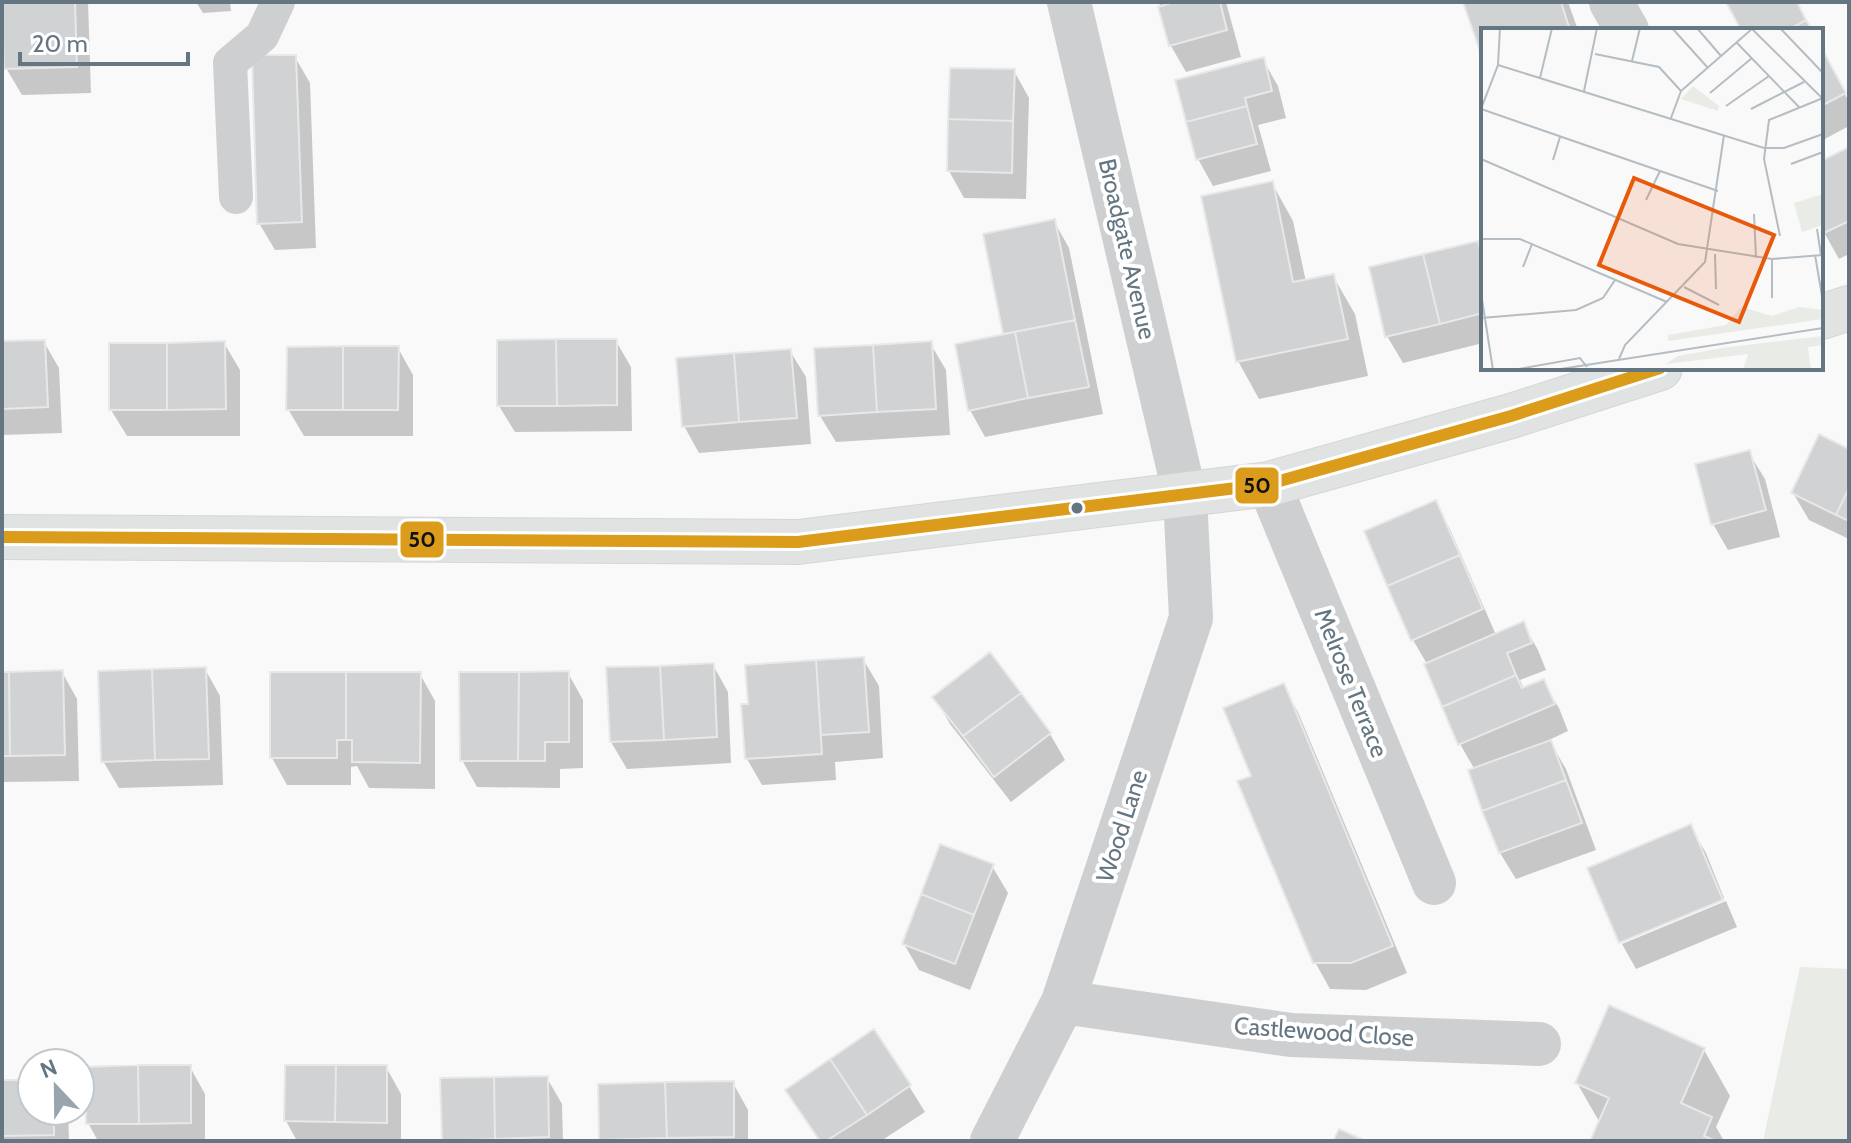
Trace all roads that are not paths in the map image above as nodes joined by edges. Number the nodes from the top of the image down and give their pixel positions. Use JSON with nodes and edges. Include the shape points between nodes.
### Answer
{"nodes":[{"id":1,"x":278,"y":2,"type":"edge"},
{"id":2,"x":1069,"y":2,"type":"edge"},
{"id":3,"x":1611,"y":2,"type":"edge"},
{"id":4,"x":1626,"y":28,"type":"edge"},
{"id":5,"x":236,"y":197,"type":"dead end"},
{"id":6,"x":1849,"y":308,"type":"edge"},
{"id":7,"x":1823,"y":316,"type":"edge"},
{"id":8,"x":1654,"y":370,"type":"edge"},
{"id":9,"x":1269,"y":484,"type":"junction"},
{"id":10,"x":1185,"y":496,"type":"junction"},
{"id":11,"x":2,"y":537,"type":"edge"},
{"id":12,"x":1434,"y":883,"type":"dead end"},
{"id":13,"x":1063,"y":1002,"type":"junction"},
{"id":14,"x":1539,"y":1044,"type":"dead end"},
{"id":15,"x":992,"y":1141,"type":"edge"}],
"edges":[{"from":1,"to":5,"type":"lane","via":[[262,36],[230,63]]},
{"from":2,"to":10,"type":"street","name":"Broadgate Avenue"},
{"from":3,"to":4,"type":"street"},
{"from":6,"to":7,"type":"street"},
{"from":8,"to":9,"type":"street"},
{"from":9,"to":10,"type":"street"},
{"from":9,"to":12,"type":"street","name":"Melrose Terrace"},
{"from":10,"to":11,"type":"street","via":[[798,542]]},
{"from":10,"to":13,"type":"street","name":"Wood Lane","via":[[1191,618]]},
{"from":13,"to":14,"type":"street","name":"Castlewood Close","via":[[1291,1035]]},
{"from":13,"to":15,"type":"street","name":"Wood Lane"}]}
